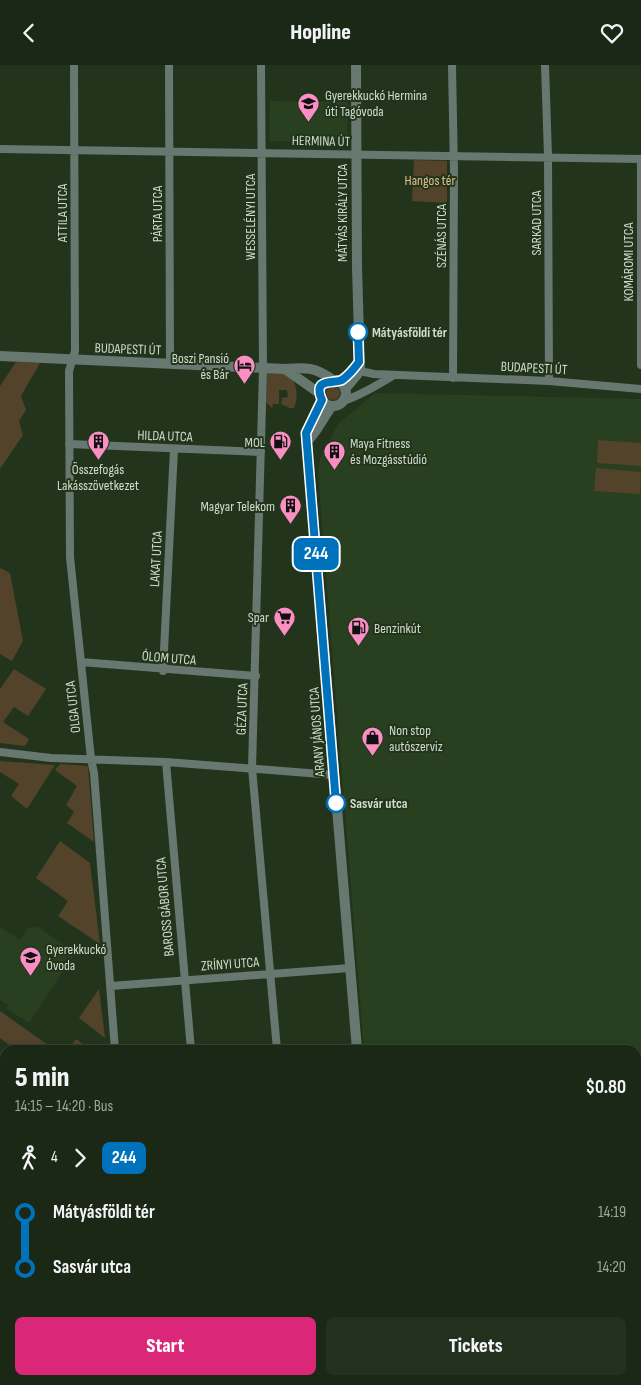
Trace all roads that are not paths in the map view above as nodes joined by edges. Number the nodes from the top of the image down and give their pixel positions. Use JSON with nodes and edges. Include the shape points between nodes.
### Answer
{"nodes":[{"id":1,"x":74,"y":65,"type":"edge"},
{"id":2,"x":170,"y":65,"type":"edge"},
{"id":3,"x":261,"y":65,"type":"edge"},
{"id":4,"x":356,"y":65,"type":"edge"},
{"id":5,"x":452,"y":65,"type":"edge"},
{"id":6,"x":545,"y":65,"type":"edge"},
{"id":7,"x":0,"y":149,"type":"edge"},
{"id":8,"x":74,"y":150,"type":"junction"},
{"id":9,"x":169,"y":151,"type":"junction"},
{"id":10,"x":263,"y":153,"type":"junction"},
{"id":11,"x":356,"y":154,"type":"junction"},
{"id":12,"x":453,"y":155,"type":"junction"},
{"id":13,"x":548,"y":156,"type":"junction"},
{"id":14,"x":641,"y":159,"type":"edge"},
{"id":15,"x":641,"y":262,"type":"edge"},
{"id":16,"x":0,"y":356,"type":"edge"},
{"id":17,"x":72,"y":360,"type":"junction"},
{"id":18,"x":170,"y":364,"type":"junction"},
{"id":19,"x":641,"y":365,"type":"edge"},
{"id":20,"x":359,"y":366,"type":"junction"},
{"id":21,"x":263,"y":368,"type":"junction"},
{"id":22,"x":285,"y":369,"type":"junction"},
{"id":23,"x":396,"y":374,"type":"junction"},
{"id":24,"x":453,"y":378,"type":"junction"},
{"id":25,"x":549,"y":381,"type":"junction"},
{"id":26,"x":341,"y":388,"type":"junction"},
{"id":27,"x":641,"y":389,"type":"edge"},
{"id":28,"x":320,"y":396,"type":"junction"},
{"id":29,"x":332,"y":406,"type":"junction"},
{"id":30,"x":307,"y":441,"type":"junction"},
{"id":31,"x":69,"y":444,"type":"junction"},
{"id":32,"x":174,"y":449,"type":"junction"},
{"id":33,"x":261,"y":452,"type":"junction"},
{"id":34,"x":80,"y":662,"type":"junction"},
{"id":35,"x":163,"y":671,"type":"junction"},
{"id":36,"x":256,"y":677,"type":"junction"},
{"id":37,"x":0,"y":752,"type":"edge"},
{"id":38,"x":91,"y":759,"type":"junction"},
{"id":39,"x":166,"y":762,"type":"junction"},
{"id":40,"x":252,"y":768,"type":"junction"},
{"id":41,"x":334,"y":775,"type":"junction"},
{"id":42,"x":350,"y":968,"type":"junction"},
{"id":43,"x":270,"y":973,"type":"junction"},
{"id":44,"x":185,"y":980,"type":"junction"},
{"id":45,"x":111,"y":987,"type":"junction"},
{"id":46,"x":115,"y":1045,"type":"edge"},
{"id":47,"x":191,"y":1045,"type":"edge"},
{"id":48,"x":277,"y":1045,"type":"edge"},
{"id":49,"x":357,"y":1045,"type":"edge"}],
"edges":[{"from":1,"to":8,"type":"street","name":"ATTILA UTCA"},
{"from":2,"to":9,"type":"street","name":"PÁRTA UTCA"},
{"from":3,"to":10,"type":"street","name":"WESSELÉNYI UTCA"},
{"from":4,"to":11,"type":"street","name":"MÁTYÁS KIRÁLY UTCA"},
{"from":5,"to":12,"type":"street","name":"SZÉNÁS UTCA"},
{"from":6,"to":13,"type":"street","name":"SARKAD UTCA"},
{"from":7,"to":8,"type":"street","name":"HERMINA ÚT"},
{"from":8,"to":9,"type":"street","name":"HERMINA ÚT"},
{"from":8,"to":17,"type":"street","name":"ATTILA UTCA","via":[[75,351]]},
{"from":9,"to":10,"type":"street","name":"HERMINA ÚT"},
{"from":9,"to":18,"type":"street","name":"PÁRTA UTCA"},
{"from":10,"to":11,"type":"street","name":"HERMINA ÚT"},
{"from":10,"to":21,"type":"street","name":"WESSELÉNYI UTCA"},
{"from":11,"to":12,"type":"street","name":"HERMINA ÚT"},
{"from":11,"to":20,"type":"street","name":"MÁTYÁS KIRÁLY UTCA"},
{"from":12,"to":13,"type":"street","name":"HERMINA ÚT"},
{"from":12,"to":24,"type":"street","name":"SZÉNÁS UTCA"},
{"from":13,"to":14,"type":"street","name":"HERMINA ÚT"},
{"from":13,"to":25,"type":"street","name":"SARKAD UTCA"},
{"from":14,"to":15,"type":"street","name":"KOMÁROMI UTCA"},
{"from":15,"to":19,"type":"street","name":"KOMÁROMI UTCA"},
{"from":16,"to":17,"type":"street","name":"BUDAPESTI ÚT"},
{"from":17,"to":18,"type":"street","name":"BUDAPESTI ÚT"},
{"from":17,"to":31,"type":"street","name":"OLGA UTCA","via":[[69,371]]},
{"from":18,"to":21,"type":"street","name":"BUDAPESTI ÚT"},
{"from":20,"to":23,"type":"street","name":"BUDAPESTI ÚT"},
{"from":20,"to":26,"type":"street","via":[[348,375]]},
{"from":21,"to":22,"type":"street","name":"BUDAPESTI ÚT"},
{"from":21,"to":33,"type":"street","name":"GÉZA UTCA"},
{"from":22,"to":26,"type":"street","name":"BUDAPESTI ÚT","via":[[316,369]]},
{"from":22,"to":28,"type":"street"},
{"from":23,"to":24,"type":"street","name":"BUDAPESTI ÚT"},
{"from":23,"to":26,"type":"street","via":[[363,395]]},
{"from":24,"to":25,"type":"street","name":"BUDAPESTI ÚT"},
{"from":25,"to":27,"type":"street","name":"BUDAPESTI ÚT"},
{"from":26,"to":28,"type":"street","via":[[322,385]]},
{"from":26,"to":29,"type":"street"},
{"from":28,"to":29,"type":"street"},
{"from":28,"to":30,"type":"street","name":"ARANY JÁNOS UTCA","via":[[306,433]]},
{"from":29,"to":30,"type":"street"},
{"from":30,"to":41,"type":"street","name":"ARANY JÁNOS UTCA"},
{"from":31,"to":32,"type":"street","name":"HILDA UTCA"},
{"from":31,"to":34,"type":"street","name":"OLGA UTCA","via":[[70,557]]},
{"from":32,"to":33,"type":"street","name":"HILDA UTCA"},
{"from":32,"to":35,"type":"street","name":"LAKAT UTCA"},
{"from":33,"to":36,"type":"street","name":"GÉZA UTCA"},
{"from":34,"to":35,"type":"street","name":"ÓLOM UTCA"},
{"from":34,"to":38,"type":"street","name":"OLGA UTCA"},
{"from":35,"to":36,"type":"street","name":"ÓLOM UTCA"},
{"from":36,"to":40,"type":"street","name":"GÉZA UTCA"},
{"from":37,"to":38,"type":"street"},
{"from":38,"to":39,"type":"street"},
{"from":38,"to":45,"type":"street","name":"OLGA UTCA"},
{"from":39,"to":40,"type":"street"},
{"from":39,"to":44,"type":"street","name":"BAROSS GÁBOR UTCA"},
{"from":40,"to":41,"type":"street"},
{"from":40,"to":43,"type":"street","name":"GÉZA UTCA"},
{"from":41,"to":42,"type":"street","name":"ARANY JÁNOS UTCA"},
{"from":42,"to":43,"type":"street","name":"ZRÍNYI UTCA"},
{"from":42,"to":49,"type":"street","name":"ARANY JÁNOS UTCA"},
{"from":43,"to":44,"type":"street","name":"ZRÍNYI UTCA"},
{"from":43,"to":48,"type":"street","name":"GÉZA UTCA"},
{"from":44,"to":45,"type":"street","name":"ZRÍNYI UTCA"},
{"from":44,"to":47,"type":"street","name":"BAROSS GÁBOR UTCA"},
{"from":45,"to":46,"type":"street","name":"OLGA UTCA"}]}
